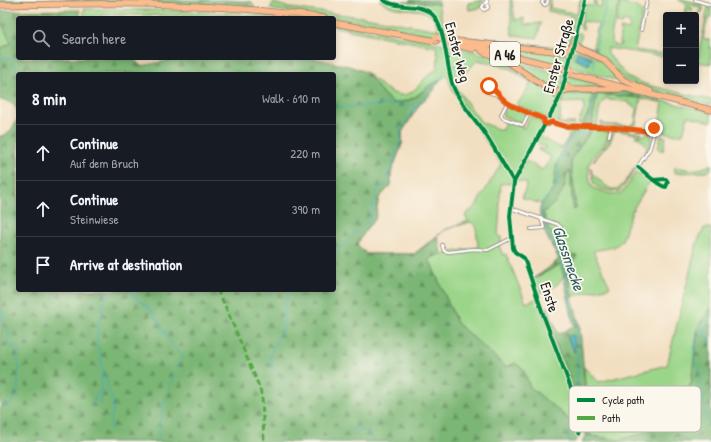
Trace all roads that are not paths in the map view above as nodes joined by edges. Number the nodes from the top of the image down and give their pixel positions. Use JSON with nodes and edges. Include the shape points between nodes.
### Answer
{"nodes":[{"id":1,"x":383,"y":0,"type":"edge"},
{"id":2,"x":543,"y":0,"type":"edge"},
{"id":3,"x":548,"y":0,"type":"edge"},
{"id":4,"x":585,"y":0,"type":"edge"},
{"id":5,"x":647,"y":0,"type":"edge"},
{"id":6,"x":694,"y":0,"type":"edge"},
{"id":7,"x":0,"y":5,"type":"edge"},
{"id":8,"x":711,"y":5,"type":"edge"},
{"id":9,"x":0,"y":9,"type":"edge"},
{"id":10,"x":277,"y":16,"type":"edge"},
{"id":11,"x":307,"y":16,"type":"edge"},
{"id":12,"x":336,"y":19,"type":"edge"},
{"id":13,"x":336,"y":23,"type":"edge"},
{"id":14,"x":641,"y":30,"type":"dead end"},
{"id":15,"x":436,"y":39,"type":"junction"},
{"id":16,"x":574,"y":41,"type":"junction"},
{"id":17,"x":448,"y":42,"type":"junction"},
{"id":18,"x":579,"y":49,"type":"junction"},
{"id":19,"x":480,"y":50,"type":"junction"},
{"id":20,"x":563,"y":52,"type":"junction"},
{"id":21,"x":571,"y":53,"type":"junction"},
{"id":22,"x":562,"y":69,"type":"junction"},
{"id":23,"x":564,"y":83,"type":"junction"},
{"id":24,"x":573,"y":89,"type":"junction"},
{"id":25,"x":562,"y":90,"type":"junction"},
{"id":26,"x":552,"y":91,"type":"junction"},
{"id":27,"x":649,"y":93,"type":"junction"},
{"id":28,"x":498,"y":95,"type":"junction"},
{"id":29,"x":559,"y":99,"type":"junction"},
{"id":30,"x":507,"y":102,"type":"junction"},
{"id":31,"x":711,"y":107,"type":"edge"},
{"id":32,"x":711,"y":110,"type":"edge"},
{"id":33,"x":529,"y":113,"type":"junction"},
{"id":34,"x":549,"y":117,"type":"junction"},
{"id":35,"x":544,"y":119,"type":"junction"},
{"id":36,"x":551,"y":122,"type":"junction"},
{"id":37,"x":545,"y":124,"type":"junction"},
{"id":38,"x":611,"y":127,"type":"junction"},
{"id":39,"x":647,"y":131,"type":"junction"},
{"id":40,"x":654,"y":133,"type":"junction"},
{"id":41,"x":609,"y":136,"type":"dead end"},
{"id":42,"x":653,"y":180,"type":"junction"},
{"id":43,"x":514,"y":182,"type":"junction"},
{"id":44,"x":510,"y":208,"type":"junction"},
{"id":45,"x":543,"y":218,"type":"junction"},
{"id":46,"x":531,"y":229,"type":"dead end"},
{"id":47,"x":560,"y":233,"type":"dead end"},
{"id":48,"x":512,"y":238,"type":"junction"},
{"id":49,"x":442,"y":245,"type":"dead end"},
{"id":50,"x":570,"y":386,"type":"edge"}],
"edges":[{"from":1,"to":43,"type":"street","name":"Enster Weg","via":[[396,6],[423,8],[436,18],[455,90]]},
{"from":2,"to":3,"type":"street","via":[[542,3],[545,5]]},
{"from":4,"to":16,"type":"street","name":"Enster Straße"},
{"from":5,"to":14,"type":"street"},
{"from":6,"to":8,"type":"street"},
{"from":7,"to":11,"type":"highway","via":[[180,5]]},
{"from":9,"to":10,"type":"highway","via":[[180,9]]},
{"from":12,"to":15,"type":"highway","number":"A 46"},
{"from":13,"to":15,"type":"highway","number":"A 46"},
{"from":15,"to":17,"type":"highway","number":"A 46","bridge":true},
{"from":16,"to":18,"type":"highway"},
{"from":16,"to":20,"type":"highway","via":[[569,49]]},
{"from":16,"to":21,"type":"street","name":"Enster Straße"},
{"from":17,"to":19,"type":"highway","number":"A 46"},
{"from":17,"to":20,"type":"highway"},
{"from":17,"to":22,"type":"highway","number":"A 46"},
{"from":18,"to":21,"type":"highway"},
{"from":18,"to":27,"type":"highway","via":[[605,61],[623,80]]},
{"from":19,"to":22,"type":"highway","number":"A 46"},
{"from":19,"to":26,"type":"highway","via":[[510,64]]},
{"from":20,"to":21,"type":"highway"},
{"from":21,"to":23,"type":"street","name":"Enster Straße"},
{"from":22,"to":27,"type":"highway","number":"A 46"},
{"from":23,"to":24,"type":"highway"},
{"from":23,"to":25,"type":"street","name":"Enster Straße"},
{"from":24,"to":25,"type":"highway"},
{"from":24,"to":27,"type":"highway","via":[[617,89]]},
{"from":25,"to":26,"type":"highway"},
{"from":25,"to":29,"type":"street","name":"Enster Straße"},
{"from":26,"to":29,"type":"highway"},
{"from":27,"to":31,"type":"highway","number":"A 46"},
{"from":27,"to":32,"type":"highway","number":"A 46"},
{"from":28,"to":28,"type":"street","via":[[491,86],[486,88],[487,92]]},
{"from":28,"to":30,"type":"street"},
{"from":29,"to":34,"type":"street","name":"Enster Straße"},
{"from":30,"to":33,"type":"street"},
{"from":30,"to":33,"type":"street","via":[[503,118],[523,125]]},
{"from":33,"to":35,"type":"street"},
{"from":34,"to":35,"type":"street"},
{"from":34,"to":36,"type":"street"},
{"from":35,"to":37,"type":"street"},
{"from":36,"to":37,"type":"street"},
{"from":36,"to":38,"type":"street","via":[[564,126]]},
{"from":37,"to":43,"type":"street","name":"Enste"},
{"from":38,"to":39,"type":"street"},
{"from":38,"to":41,"type":"street"},
{"from":39,"to":40,"type":"street"},
{"from":39,"to":40,"type":"street","via":[[653,127]]},
{"from":40,"to":42,"type":"street","via":[[650,149],[638,168]]},
{"from":42,"to":42,"type":"street","via":[[663,187],[666,187],[668,182],[666,179]]},
{"from":43,"to":44,"type":"street","name":"Enste"},
{"from":44,"to":45,"type":"street"},
{"from":44,"to":48,"type":"street","name":"Enste"},
{"from":45,"to":46,"type":"street","via":[[544,228]]},
{"from":45,"to":47,"type":"street","via":[[560,225]]},
{"from":48,"to":49,"type":"street","via":[[486,250],[449,252],[444,251]]},
{"from":48,"to":50,"type":"street","name":"Enste","via":[[514,250],[524,258]]}]}
